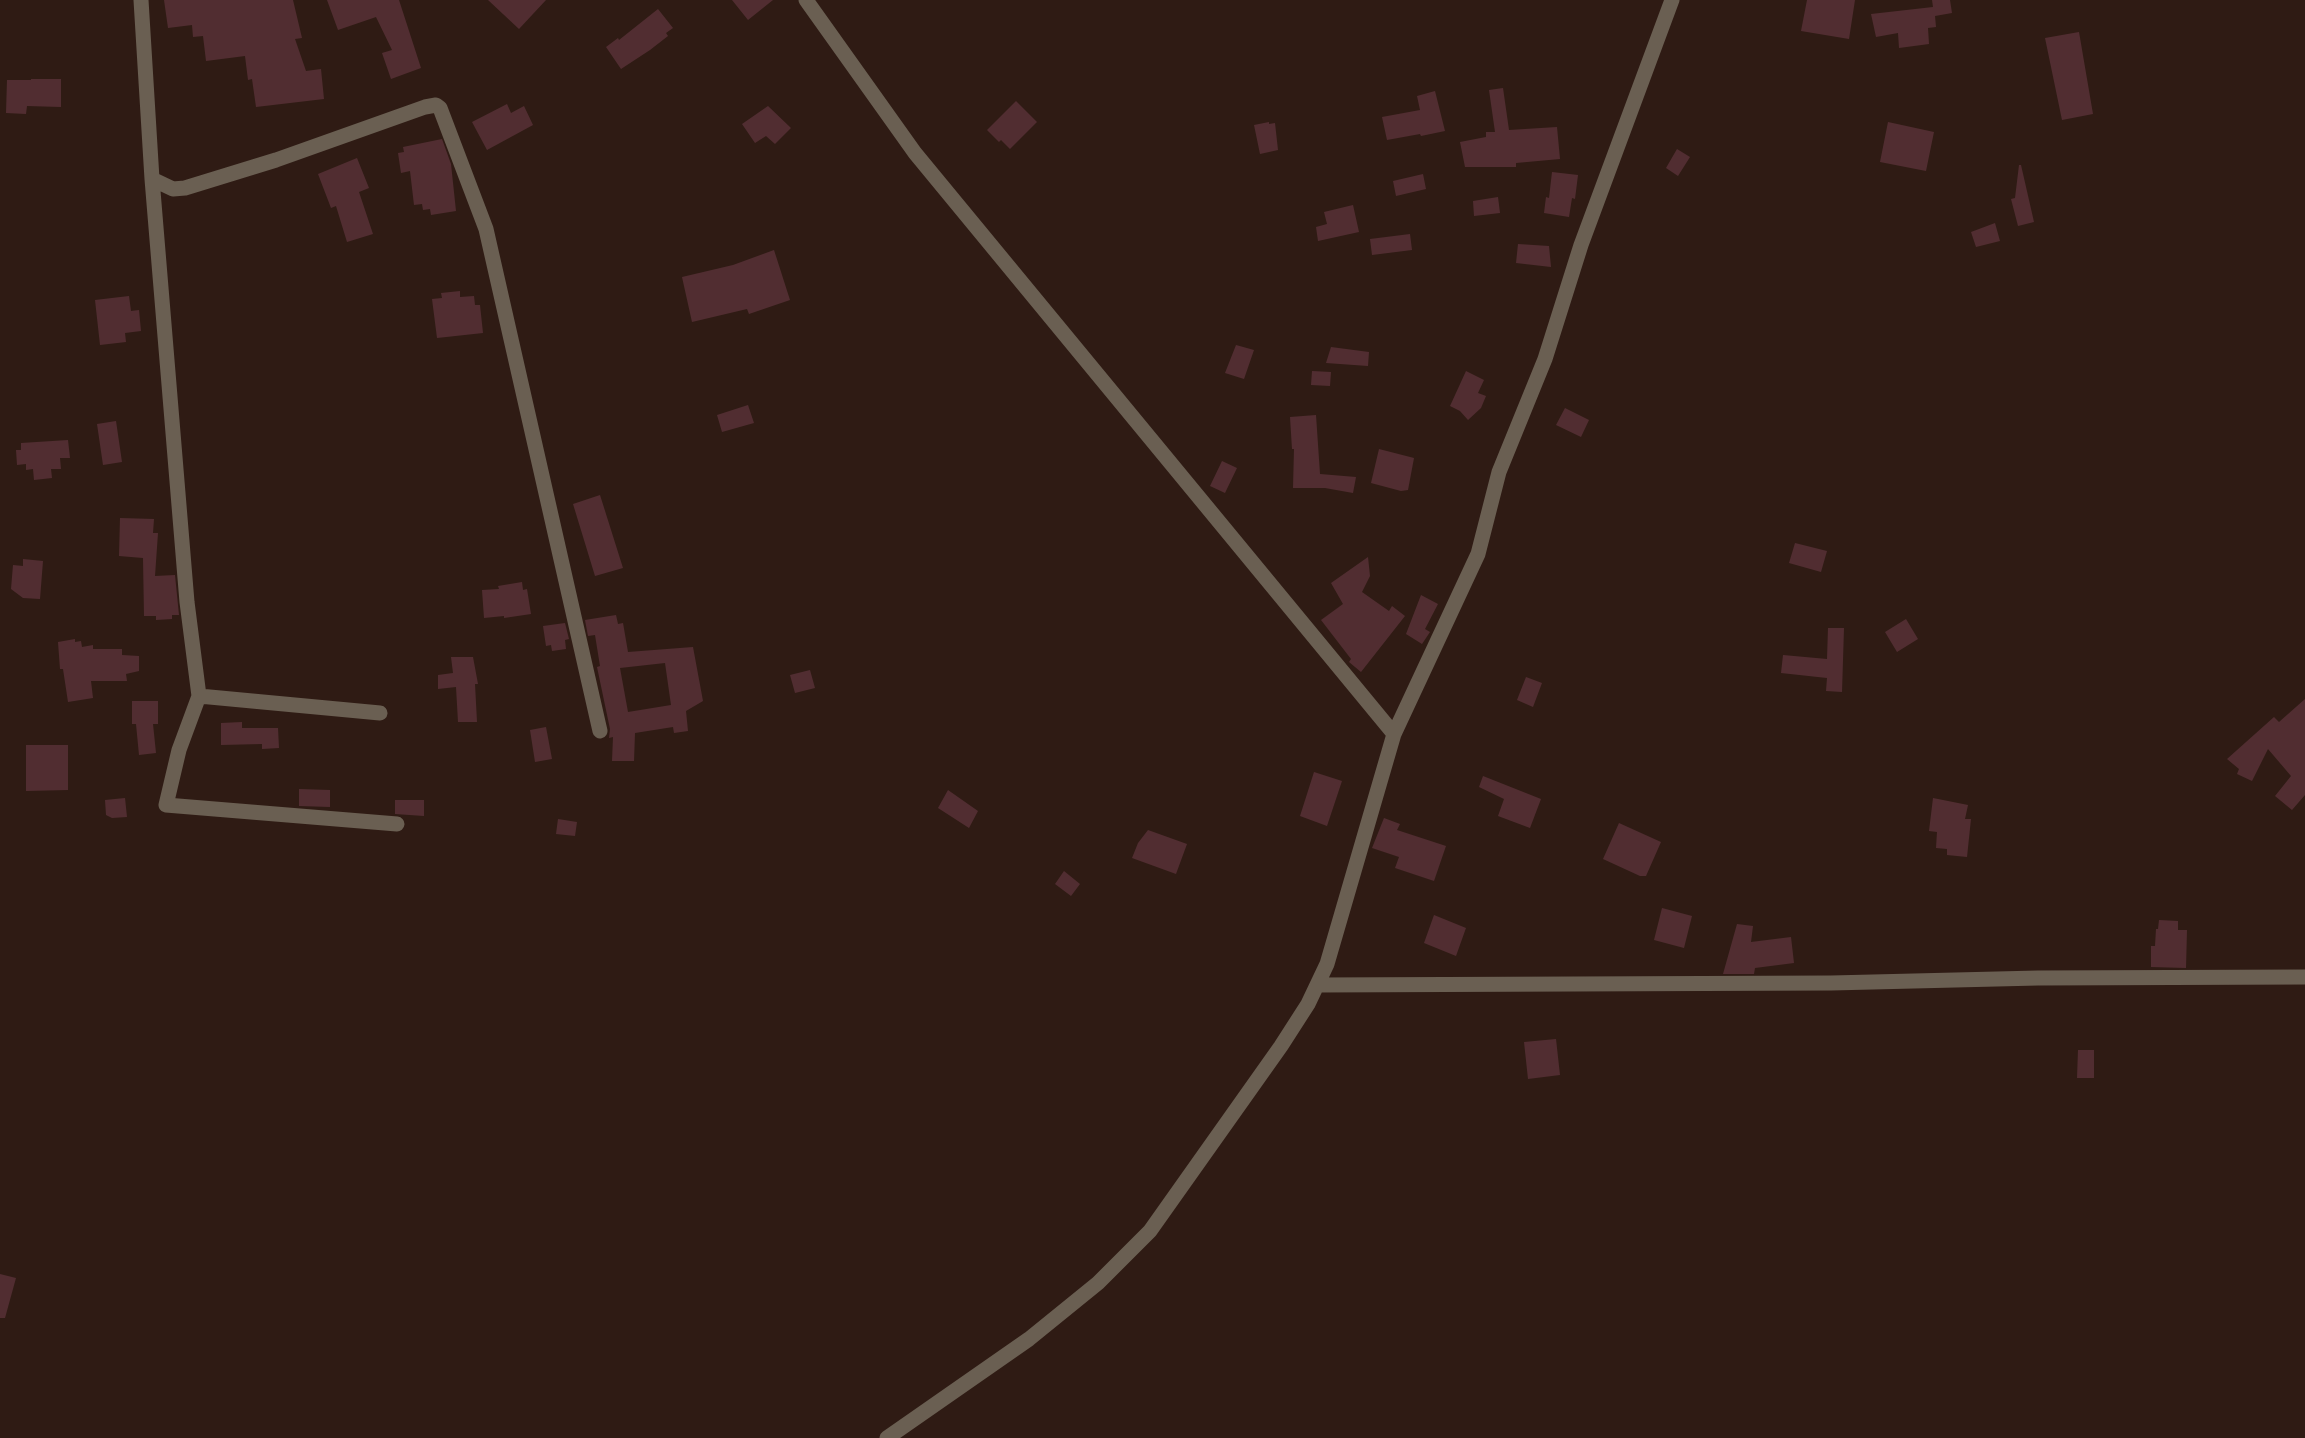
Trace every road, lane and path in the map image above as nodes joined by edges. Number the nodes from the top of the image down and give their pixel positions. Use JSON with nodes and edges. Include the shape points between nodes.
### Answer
{"nodes":[{"id":1,"x":141,"y":0,"type":"edge"},
{"id":2,"x":806,"y":0,"type":"edge"},
{"id":3,"x":1672,"y":0,"type":"edge"},
{"id":4,"x":152,"y":179,"type":"junction"},
{"id":5,"x":199,"y":696,"type":"junction"},
{"id":6,"x":380,"y":713,"type":"dead end"},
{"id":7,"x":600,"y":731,"type":"dead end"},
{"id":8,"x":1394,"y":734,"type":"junction"},
{"id":9,"x":396,"y":824,"type":"dead end"},
{"id":10,"x":2305,"y":977,"type":"edge"},
{"id":11,"x":1317,"y":985,"type":"junction"},
{"id":12,"x":888,"y":1438,"type":"edge"}],
"edges":[{"from":1,"to":4,"type":"street"},
{"from":2,"to":8,"type":"street","via":[[915,153]]},
{"from":3,"to":8,"type":"street","via":[[1581,245],[1545,359],[1499,472],[1478,554]]},
{"from":4,"to":5,"type":"street","via":[[187,602]]},
{"from":4,"to":7,"type":"street","via":[[173,189],[186,188],[425,107],[440,108],[486,229]]},
{"from":5,"to":6,"type":"street"},
{"from":5,"to":9,"type":"street","via":[[179,750],[166,805]]},
{"from":8,"to":11,"type":"street","via":[[1327,964]]},
{"from":10,"to":11,"type":"street"},
{"from":11,"to":12,"type":"street","via":[[1281,1046],[1150,1231],[1098,1283],[1029,1339]]}]}
